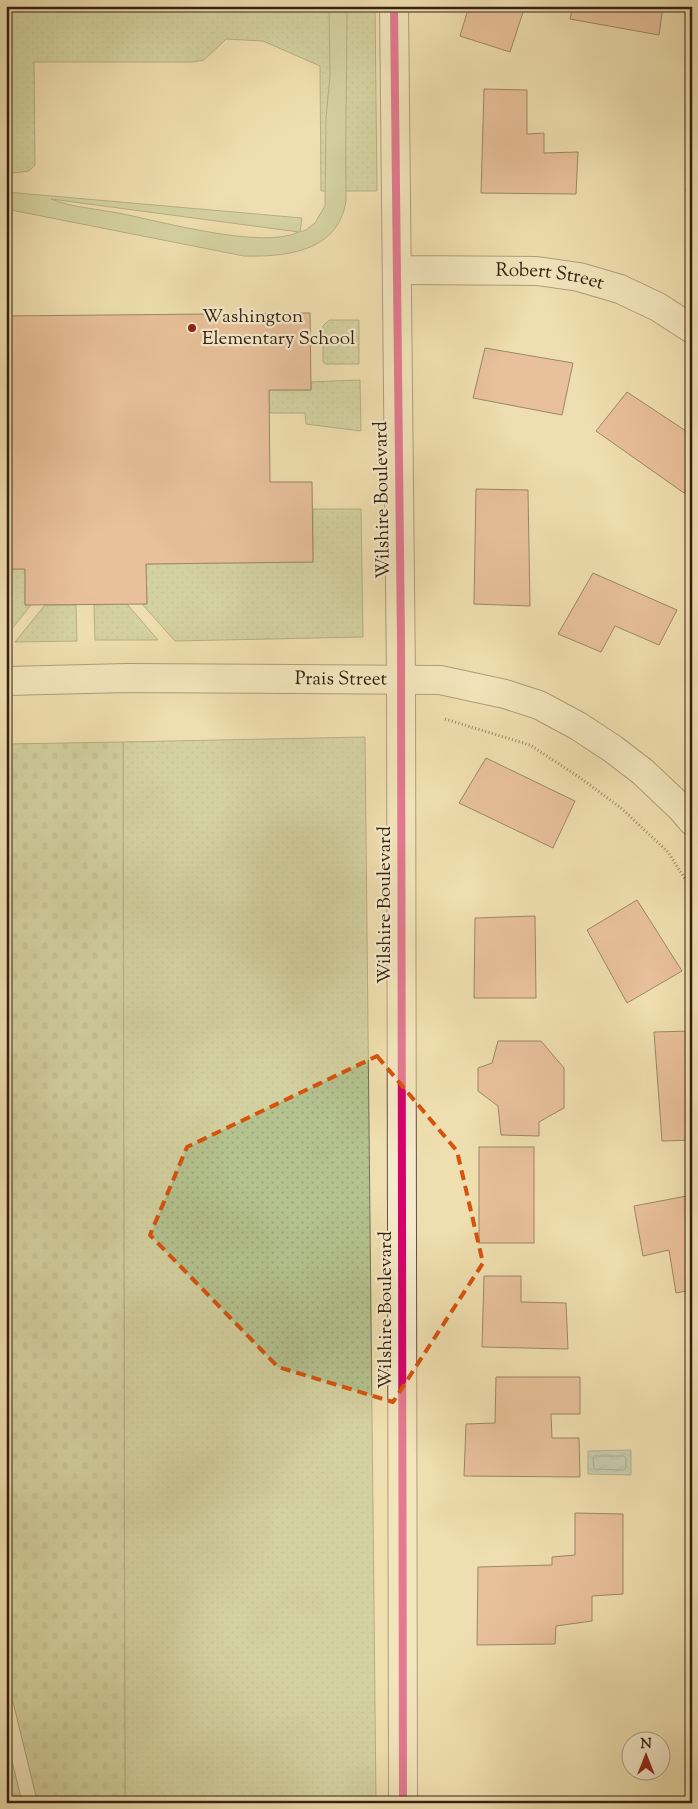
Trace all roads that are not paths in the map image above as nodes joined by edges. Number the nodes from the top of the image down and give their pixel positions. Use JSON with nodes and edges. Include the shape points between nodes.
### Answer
{"nodes":[{"id":1,"x":394,"y":6,"type":"edge"},
{"id":2,"x":397,"y":268,"type":"junction"},
{"id":3,"x":692,"y":329,"type":"edge"},
{"id":4,"x":400,"y":679,"type":"junction"},
{"id":5,"x":6,"y":681,"type":"edge"},
{"id":6,"x":692,"y":821,"type":"edge"},
{"id":7,"x":6,"y":1705,"type":"edge"},
{"id":8,"x":30,"y":1803,"type":"edge"},
{"id":9,"x":403,"y":1803,"type":"edge"}],
"edges":[{"from":1,"to":2,"type":"street","name":"Wilshire Boulevard"},
{"from":2,"to":3,"type":"street","name":"Robert Street","via":[[537,270],[579,277],[620,289],[658,307]]},
{"from":2,"to":4,"type":"street","name":"Wilshire Boulevard"},
{"from":4,"to":5,"type":"street","name":"Prais Street"},
{"from":4,"to":6,"type":"street","name":"Prais Street","via":[[440,680],[539,705],[613,748],[643,772]]},
{"from":4,"to":9,"type":"street","name":"Wilshire Boulevard"},
{"from":7,"to":8,"type":"lane"}]}
